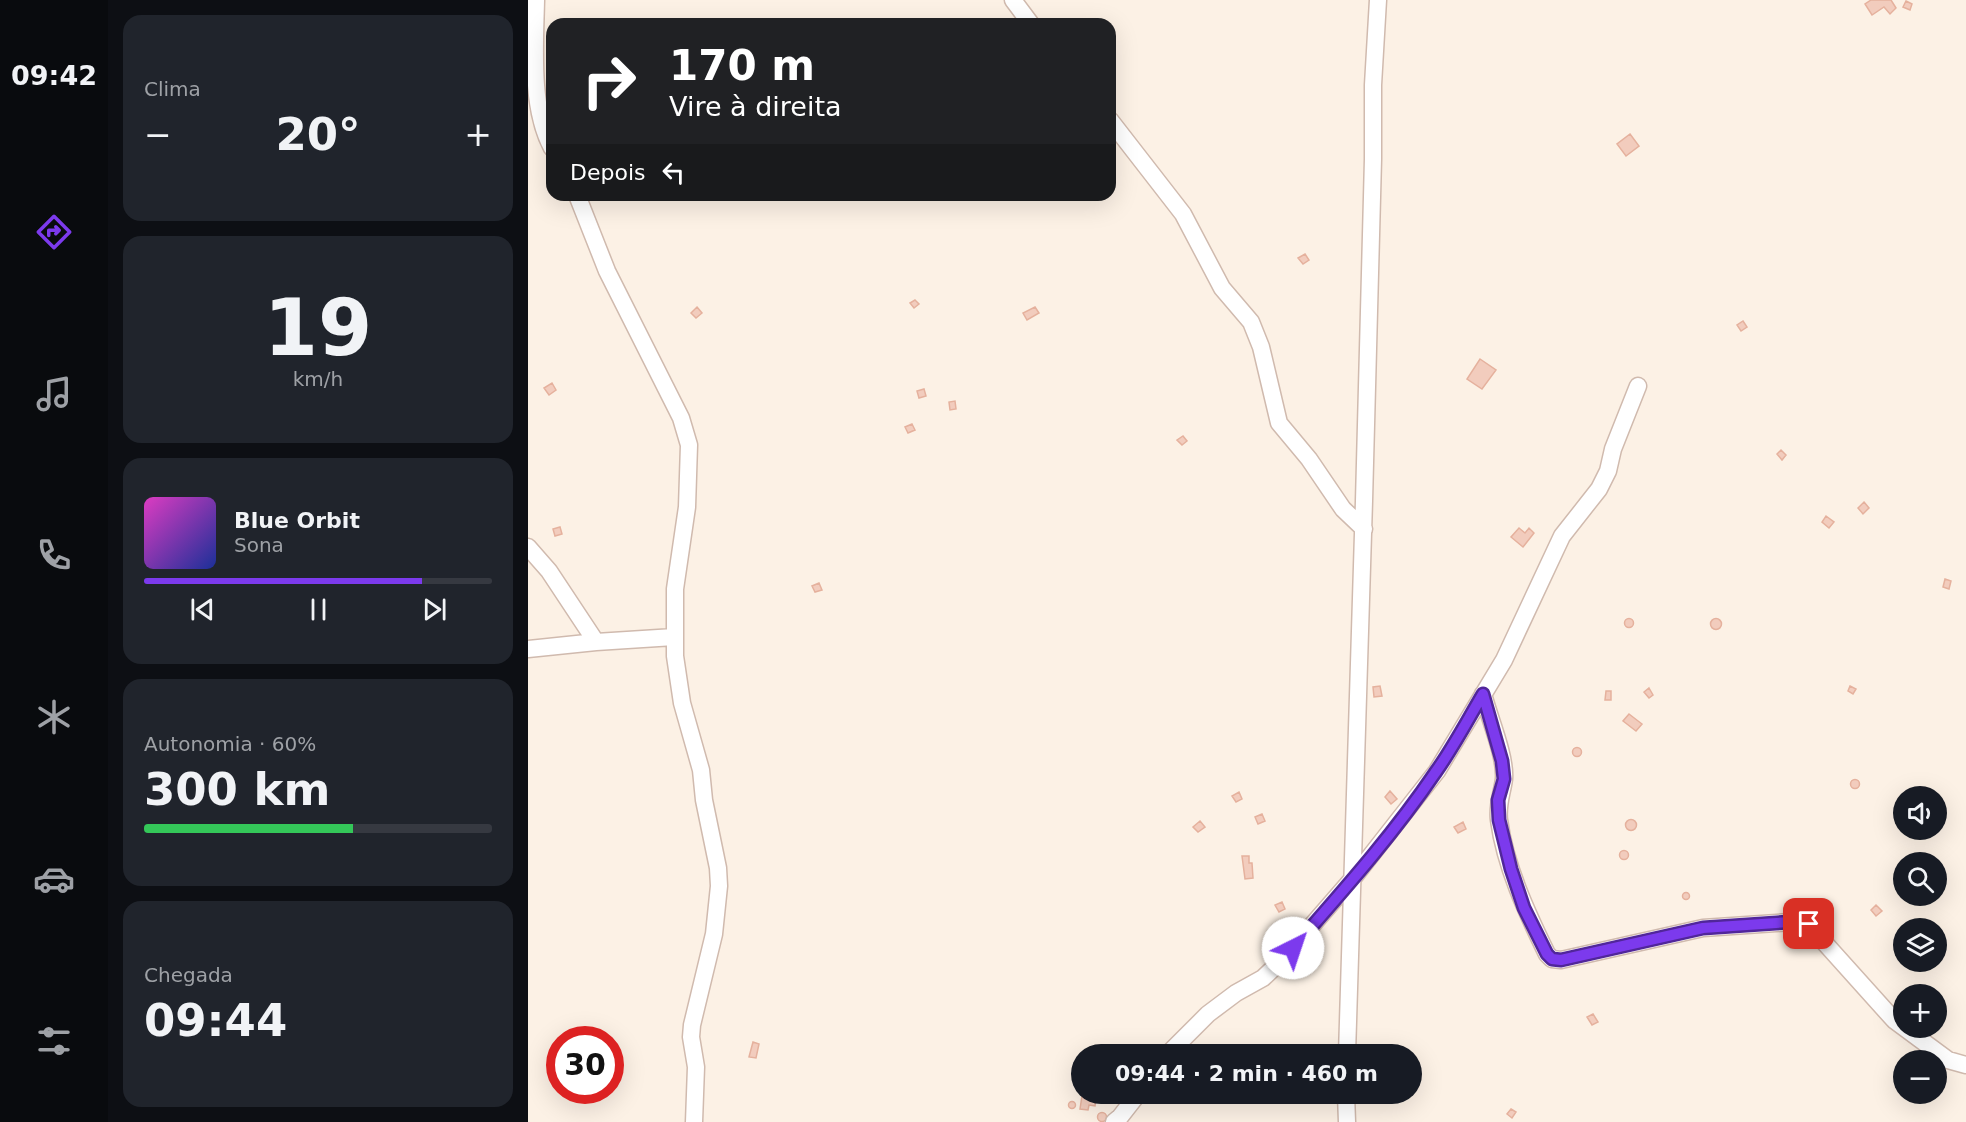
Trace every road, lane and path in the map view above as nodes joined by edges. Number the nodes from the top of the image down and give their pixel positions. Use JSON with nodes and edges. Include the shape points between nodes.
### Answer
{"nodes":[{"id":1,"x":536,"y":0,"type":"edge"},
{"id":2,"x":1013,"y":0,"type":"edge"},
{"id":3,"x":1378,"y":0,"type":"edge"},
{"id":4,"x":1026,"y":18,"type":"edge"},
{"id":5,"x":1116,"y":128,"type":"edge"},
{"id":6,"x":546,"y":138,"type":"edge"},
{"id":7,"x":579,"y":201,"type":"edge"},
{"id":8,"x":1638,"y":386,"type":"dead end"},
{"id":9,"x":1364,"y":529,"type":"junction"},
{"id":10,"x":528,"y":547,"type":"edge"},
{"id":11,"x":674,"y":637,"type":"junction"},
{"id":12,"x":596,"y":642,"type":"junction"},
{"id":13,"x":528,"y":649,"type":"edge"},
{"id":14,"x":1483,"y":694,"type":"junction"},
{"id":15,"x":1354,"y":877,"type":"junction"},
{"id":16,"x":1178,"y":1044,"type":"edge"},
{"id":17,"x":1347,"y":1044,"type":"edge"},
{"id":18,"x":1966,"y":1065,"type":"edge"},
{"id":19,"x":1130,"y":1104,"type":"edge"},
{"id":20,"x":1346,"y":1104,"type":"edge"},
{"id":21,"x":694,"y":1122,"type":"edge"},
{"id":22,"x":1114,"y":1122,"type":"edge"},
{"id":23,"x":1347,"y":1122,"type":"edge"}],
"edges":[{"from":1,"to":6,"type":"street","via":[[536,71]]},
{"from":2,"to":4,"type":"street"},
{"from":3,"to":9,"type":"street"},
{"from":5,"to":9,"type":"street","via":[[1183,214],[1222,288],[1251,322],[1262,346],[1279,423],[1343,509]]},
{"from":7,"to":11,"type":"street","via":[[607,271],[665,382],[689,445]]},
{"from":8,"to":14,"type":"street","via":[[1612,449],[1608,471],[1562,536],[1504,660]]},
{"from":9,"to":15,"type":"street"},
{"from":10,"to":12,"type":"street","via":[[549,571]]},
{"from":11,"to":12,"type":"street"},
{"from":11,"to":21,"type":"street","via":[[682,703],[701,770],[720,886],[714,934],[692,1025],[696,1067]]},
{"from":12,"to":13,"type":"street"},
{"from":14,"to":15,"type":"street","via":[[1437,771]]},
{"from":14,"to":18,"type":"street","via":[[1502,761],[1499,820],[1511,869],[1524,908],[1552,959],[1703,928],[1805,921],[1894,1020],[1948,1060]]},
{"from":15,"to":16,"type":"street","via":[[1281,961],[1263,978],[1208,1014]]},
{"from":15,"to":17,"type":"street"},
{"from":19,"to":22,"type":"street"},
{"from":20,"to":23,"type":"street"}]}
